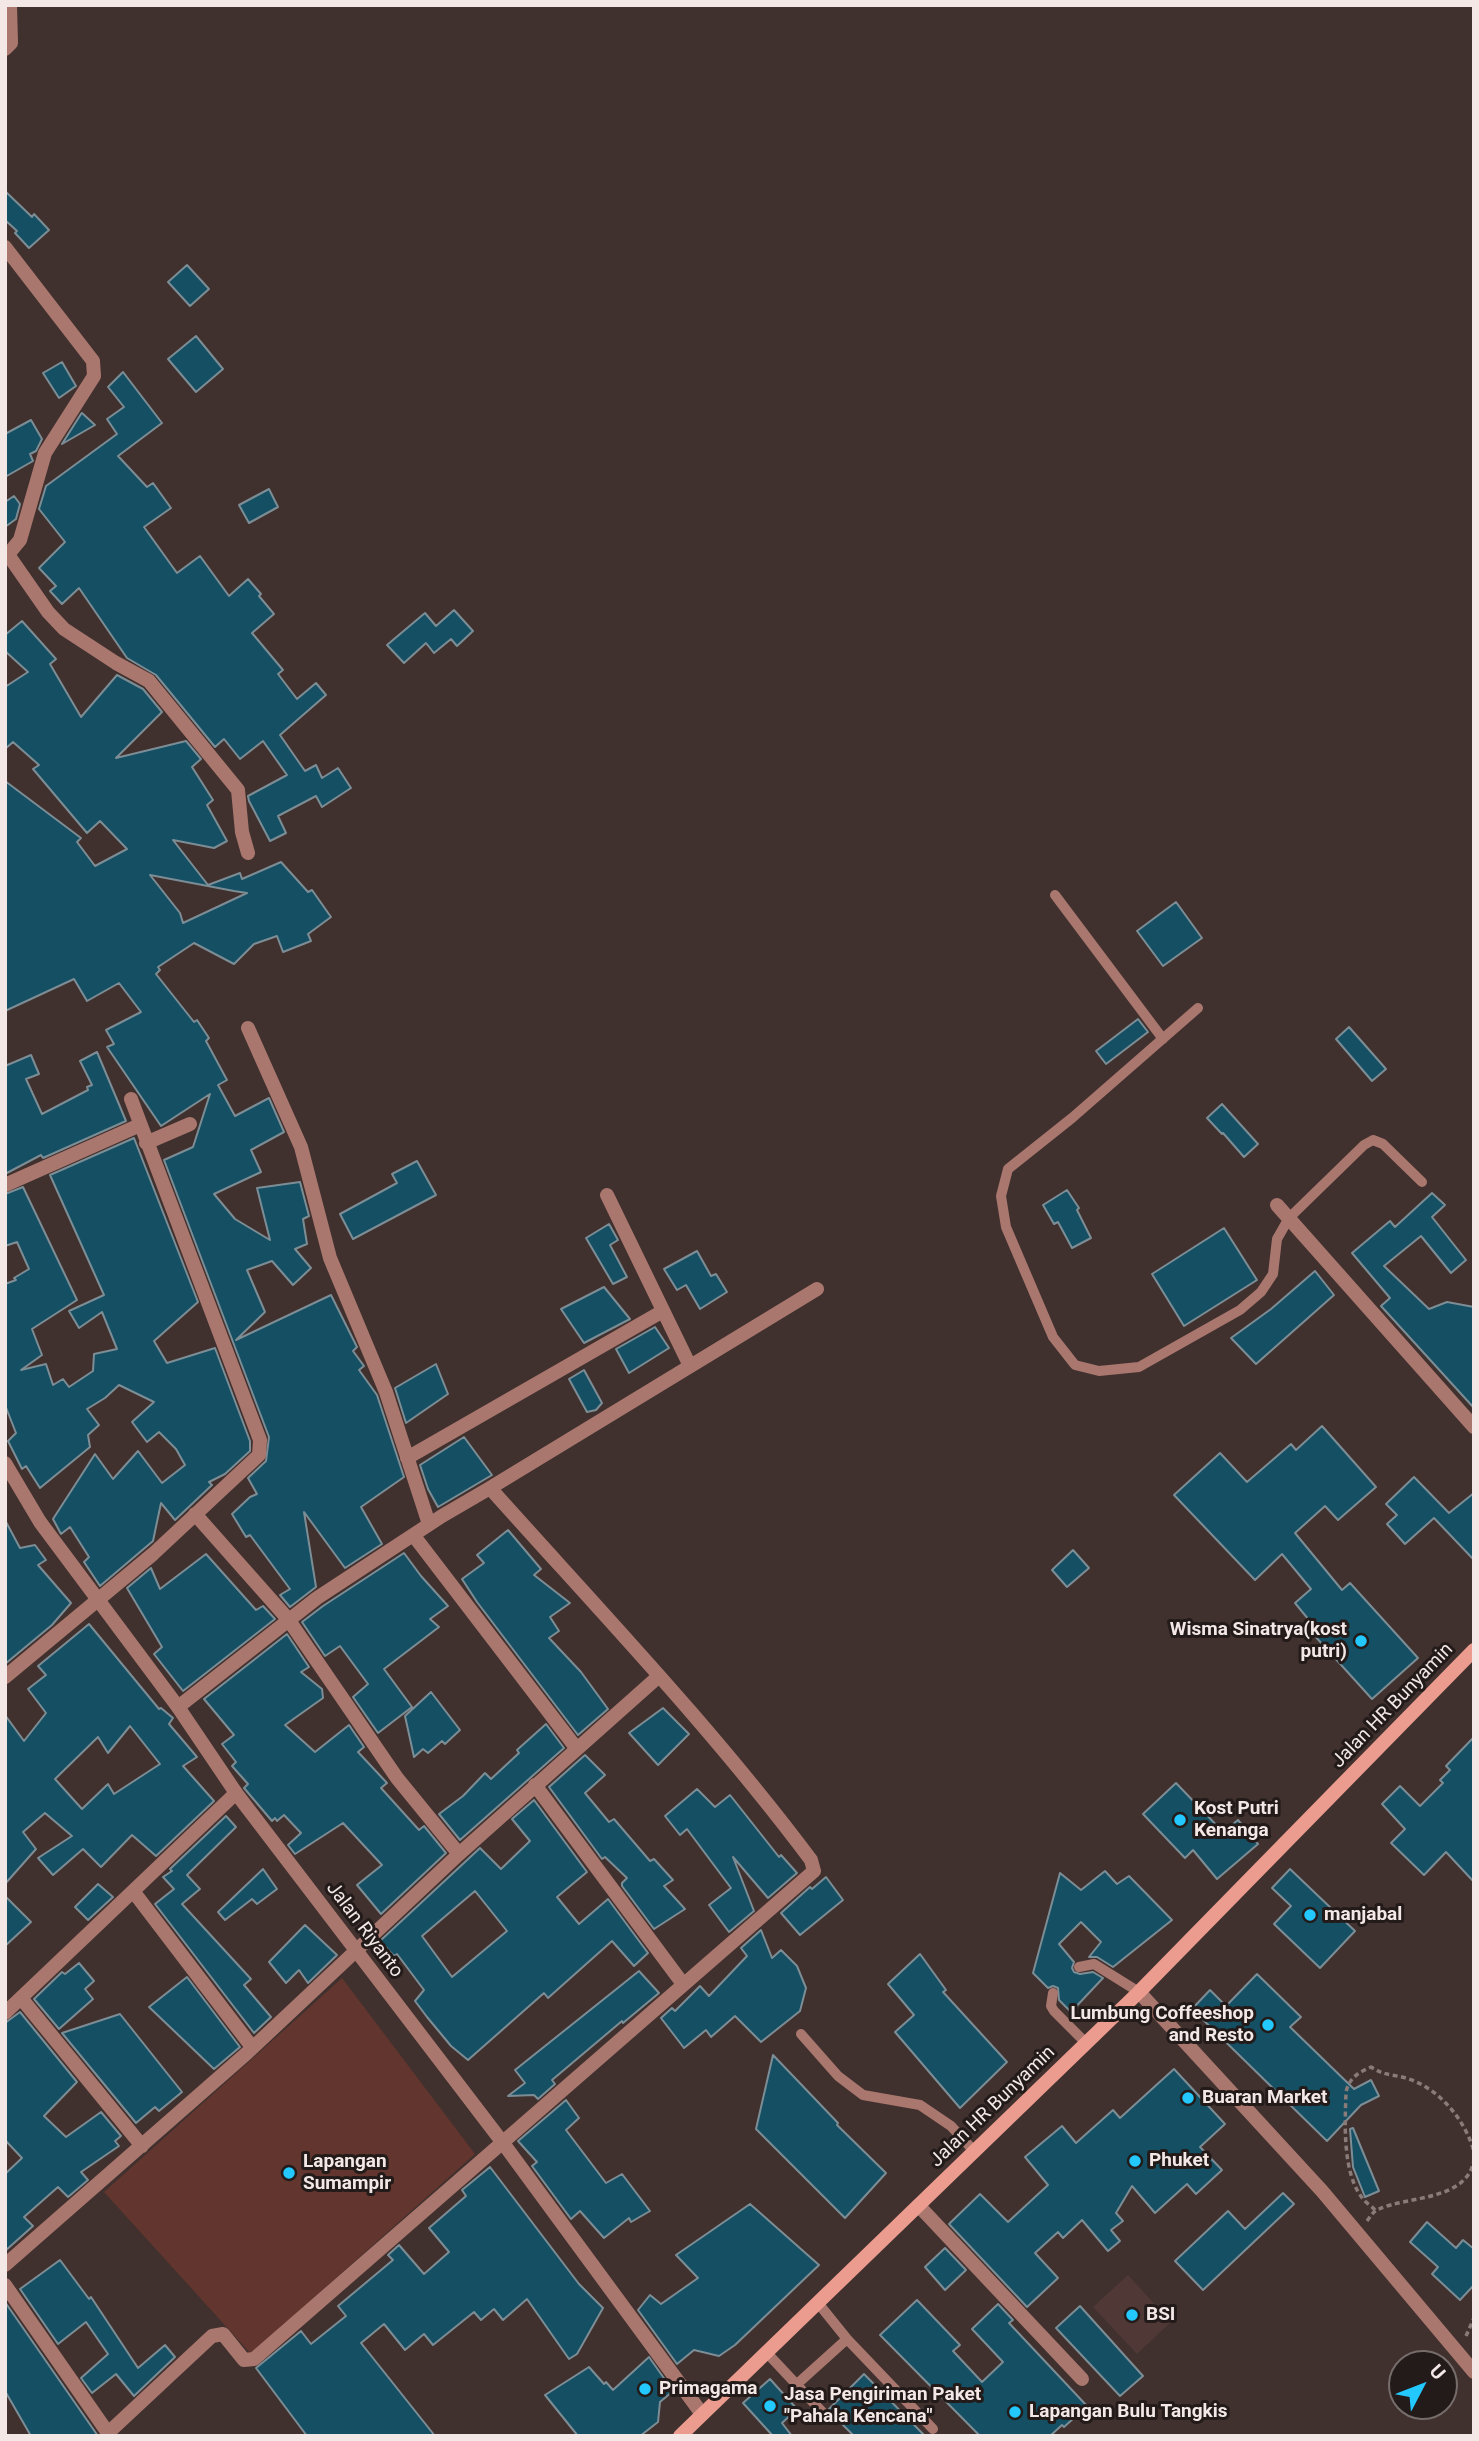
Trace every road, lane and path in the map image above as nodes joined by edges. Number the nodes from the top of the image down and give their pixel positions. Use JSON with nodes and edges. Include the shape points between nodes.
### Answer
{"nodes":[{"id":1,"x":10,"y":5,"type":"edge"},
{"id":2,"x":5,"y":49,"type":"edge"},
{"id":3,"x":5,"y":247,"type":"edge"},
{"id":4,"x":7,"y":557,"type":"edge"},
{"id":5,"x":248,"y":853,"type":"dead end"},
{"id":6,"x":1055,"y":895,"type":"dead end"},
{"id":7,"x":1198,"y":1008,"type":"dead end"},
{"id":8,"x":248,"y":1028,"type":"dead end"},
{"id":9,"x":1163,"y":1039,"type":"junction"},
{"id":10,"x":131,"y":1099,"type":"dead end"},
{"id":11,"x":190,"y":1124,"type":"dead end"},
{"id":12,"x":140,"y":1125,"type":"junction"},
{"id":13,"x":146,"y":1143,"type":"junction"},
{"id":14,"x":1422,"y":1182,"type":"dead end"},
{"id":15,"x":5,"y":1185,"type":"edge"},
{"id":16,"x":607,"y":1195,"type":"dead end"},
{"id":17,"x":1277,"y":1205,"type":"dead end"},
{"id":18,"x":1289,"y":1218,"type":"junction"},
{"id":19,"x":817,"y":1289,"type":"dead end"},
{"id":20,"x":663,"y":1311,"type":"junction"},
{"id":21,"x":690,"y":1366,"type":"junction"},
{"id":22,"x":1474,"y":1427,"type":"edge"},
{"id":23,"x":407,"y":1458,"type":"junction"},
{"id":24,"x":5,"y":1463,"type":"edge"},
{"id":25,"x":490,"y":1488,"type":"junction"},
{"id":26,"x":195,"y":1514,"type":"junction"},
{"id":27,"x":429,"y":1524,"type":"junction"},
{"id":28,"x":414,"y":1536,"type":"junction"},
{"id":29,"x":97,"y":1600,"type":"junction"},
{"id":30,"x":288,"y":1619,"type":"junction"},
{"id":31,"x":1474,"y":1650,"type":"edge"},
{"id":32,"x":659,"y":1676,"type":"junction"},
{"id":33,"x":5,"y":1677,"type":"edge"},
{"id":34,"x":178,"y":1707,"type":"junction"},
{"id":35,"x":578,"y":1749,"type":"junction"},
{"id":36,"x":535,"y":1785,"type":"junction"},
{"id":37,"x":236,"y":1793,"type":"junction"},
{"id":38,"x":460,"y":1854,"type":"junction"},
{"id":39,"x":133,"y":1891,"type":"junction"},
{"id":40,"x":356,"y":1951,"type":"junction"},
{"id":41,"x":1079,"y":1967,"type":"dead end"},
{"id":42,"x":683,"y":1984,"type":"junction"},
{"id":43,"x":1139,"y":1992,"type":"junction"},
{"id":44,"x":1052,"y":1993,"type":"dead end"},
{"id":45,"x":21,"y":1998,"type":"junction"},
{"id":46,"x":5,"y":2013,"type":"edge"},
{"id":47,"x":802,"y":2034,"type":"dead end"},
{"id":48,"x":1086,"y":2043,"type":"junction"},
{"id":49,"x":252,"y":2047,"type":"junction"},
{"id":50,"x":503,"y":2143,"type":"junction"},
{"id":51,"x":142,"y":2146,"type":"junction"},
{"id":52,"x":974,"y":2151,"type":"junction"},
{"id":53,"x":1474,"y":2152,"type":"edge"},
{"id":54,"x":1474,"y":2160,"type":"edge"},
{"id":55,"x":1473,"y":2169,"type":"edge"},
{"id":56,"x":919,"y":2206,"type":"junction"},
{"id":57,"x":5,"y":2265,"type":"edge"},
{"id":58,"x":5,"y":2285,"type":"edge"},
{"id":59,"x":818,"y":2303,"type":"junction"},
{"id":60,"x":847,"y":2339,"type":"junction"},
{"id":61,"x":767,"y":2353,"type":"junction"},
{"id":62,"x":1474,"y":2372,"type":"edge"},
{"id":63,"x":1082,"y":2379,"type":"dead end"},
{"id":64,"x":796,"y":2385,"type":"junction"},
{"id":65,"x":702,"y":2414,"type":"junction"},
{"id":66,"x":825,"y":2416,"type":"dead end"},
{"id":67,"x":933,"y":2429,"type":"dead end"},
{"id":68,"x":109,"y":2434,"type":"edge"},
{"id":69,"x":685,"y":2434,"type":"edge"}],
"edges":[{"from":1,"to":2,"type":"street","via":[[11,43]]},
{"from":3,"to":4,"type":"street","via":[[93,361],[94,376],[45,453],[20,540]]},
{"from":4,"to":5,"type":"street","via":[[64,629],[149,681],[238,790]]},
{"from":6,"to":9,"type":"lane"},
{"from":7,"to":9,"type":"lane"},
{"from":8,"to":23,"type":"street","via":[[301,1147],[330,1258],[386,1392]]},
{"from":9,"to":18,"type":"lane","via":[[1008,1169],[1001,1196],[1006,1227],[1053,1337],[1075,1365],[1099,1371],[1139,1367],[1240,1310],[1261,1292],[1273,1275],[1277,1239]]},
{"from":10,"to":12,"type":"street"},
{"from":11,"to":13,"type":"street"},
{"from":12,"to":13,"type":"street"},
{"from":12,"to":15,"type":"street"},
{"from":13,"to":26,"type":"street","via":[[260,1440],[259,1455],[251,1465]]},
{"from":14,"to":18,"type":"lane","via":[[1384,1144],[1373,1140]]},
{"from":16,"to":20,"type":"street"},
{"from":17,"to":18,"type":"street"},
{"from":18,"to":22,"type":"street"},
{"from":19,"to":21,"type":"street"},
{"from":20,"to":21,"type":"street"},
{"from":20,"to":23,"type":"street"},
{"from":21,"to":25,"type":"street"},
{"from":23,"to":27,"type":"street"},
{"from":24,"to":29,"type":"street","name":"Jalan Riyanto","via":[[40,1522]]},
{"from":25,"to":27,"type":"street"},
{"from":25,"to":32,"type":"street"},
{"from":26,"to":29,"type":"street"},
{"from":26,"to":30,"type":"street"},
{"from":27,"to":28,"type":"street"},
{"from":28,"to":30,"type":"street"},
{"from":28,"to":35,"type":"street"},
{"from":29,"to":33,"type":"street"},
{"from":29,"to":34,"type":"street","name":"Jalan Riyanto"},
{"from":30,"to":34,"type":"street"},
{"from":30,"to":38,"type":"street","via":[[397,1778]]},
{"from":31,"to":43,"type":"main road","name":"Jalan HR Bunyamin"},
{"from":32,"to":35,"type":"street"},
{"from":32,"to":42,"type":"street","via":[[766,1800],[811,1860],[814,1871]]},
{"from":34,"to":37,"type":"street","name":"Jalan Riyanto"},
{"from":35,"to":36,"type":"street"},
{"from":36,"to":38,"type":"street"},
{"from":36,"to":42,"type":"street"},
{"from":37,"to":39,"type":"street"},
{"from":37,"to":40,"type":"street","name":"Jalan Riyanto"},
{"from":38,"to":40,"type":"street"},
{"from":39,"to":45,"type":"street"},
{"from":39,"to":49,"type":"street"},
{"from":40,"to":49,"type":"street"},
{"from":40,"to":50,"type":"street","name":"Jalan Riyanto"},
{"from":41,"to":43,"type":"lane","via":[[1094,1964]]},
{"from":42,"to":50,"type":"street"},
{"from":43,"to":48,"type":"main road","name":"Jalan HR Bunyamin"},
{"from":43,"to":62,"type":"street","via":[[1322,2191]]},
{"from":44,"to":48,"type":"lane","via":[[1054,2011]]},
{"from":45,"to":46,"type":"street"},
{"from":45,"to":51,"type":"street"},
{"from":47,"to":52,"type":"lane","via":[[838,2076],[863,2095],[920,2105],[951,2126]]},
{"from":48,"to":52,"type":"main road","name":"Jalan HR Bunyamin"},
{"from":49,"to":51,"type":"street"},
{"from":50,"to":65,"type":"street","name":"Jalan Riyanto"},
{"from":50,"to":68,"type":"street","via":[[254,2359],[244,2360],[223,2334],[212,2336]]},
{"from":51,"to":57,"type":"street"},
{"from":52,"to":56,"type":"main road","name":"Jalan HR Bunyamin"},
{"from":53,"to":55,"type":"path","via":[[1459,2119],[1426,2086],[1371,2067],[1358,2072],[1347,2086],[1349,2173],[1363,2199],[1376,2210],[1452,2188]]},
{"from":54,"to":55,"type":"path"},
{"from":56,"to":59,"type":"main road","name":"Jalan HR Bunyamin"},
{"from":56,"to":63,"type":"street"},
{"from":58,"to":68,"type":"street"},
{"from":59,"to":60,"type":"lane"},
{"from":59,"to":61,"type":"main road","name":"Jalan HR Bunyamin"},
{"from":60,"to":64,"type":"lane"},
{"from":60,"to":67,"type":"lane"},
{"from":61,"to":64,"type":"lane"},
{"from":61,"to":65,"type":"main road","name":"Jalan HR Bunyamin"},
{"from":64,"to":66,"type":"lane"},
{"from":65,"to":69,"type":"main road","name":"Jalan HR Bunyamin"}]}
